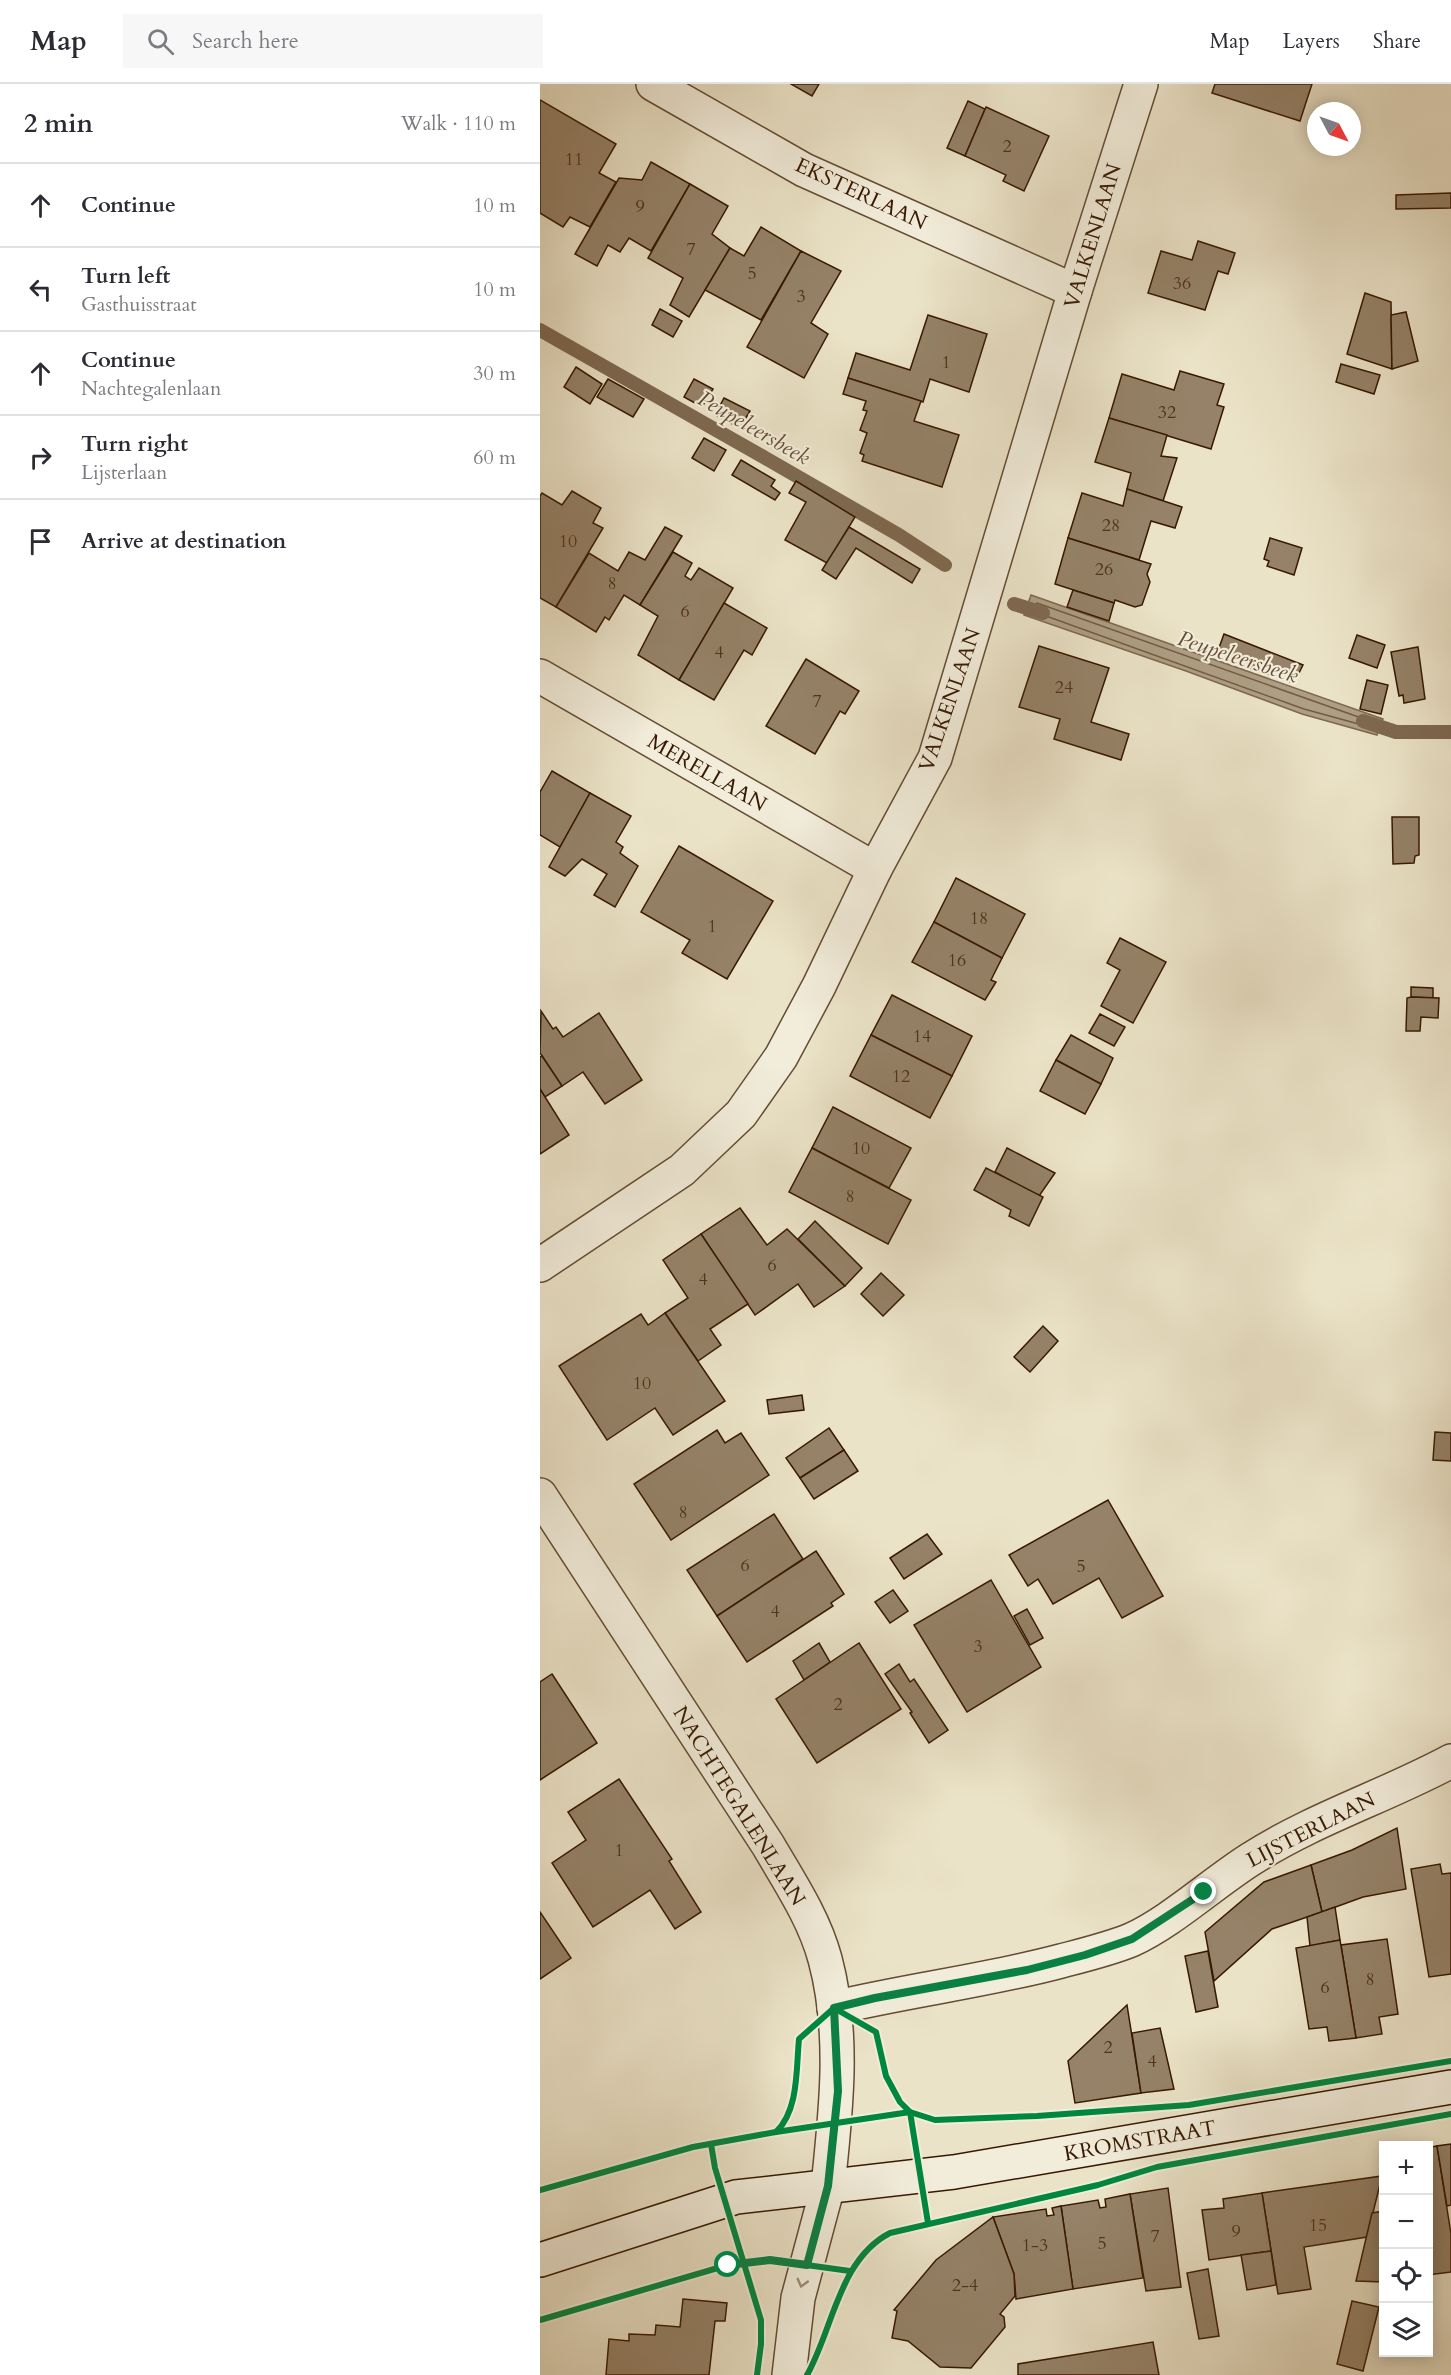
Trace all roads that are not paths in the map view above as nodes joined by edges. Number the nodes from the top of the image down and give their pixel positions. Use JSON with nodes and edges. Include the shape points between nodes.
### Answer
{"nodes":[{"id":1,"x":653,"y":84,"type":"edge"},
{"id":2,"x":1141,"y":84,"type":"edge"},
{"id":3,"x":1075,"y":291,"type":"junction"},
{"id":4,"x":540,"y":676,"type":"edge"},
{"id":5,"x":875,"y":869,"type":"junction"},
{"id":6,"x":540,"y":1265,"type":"edge"},
{"id":7,"x":540,"y":1495,"type":"edge"},
{"id":8,"x":1451,"y":1761,"type":"edge"},
{"id":9,"x":834,"y":2008,"type":"junction"},
{"id":10,"x":1451,"y":2087,"type":"edge"},
{"id":11,"x":828,"y":2186,"type":"junction"},
{"id":12,"x":540,"y":2260,"type":"edge"},
{"id":13,"x":789,"y":2375,"type":"edge"}],
"edges":[{"from":1,"to":3,"type":"street","name":"EKSTERLAAN","via":[[804,170]]},
{"from":2,"to":3,"type":"street","name":"VALKENLAAN"},
{"from":3,"to":5,"type":"street","name":"VALKENLAAN","via":[[935,758]]},
{"from":4,"to":5,"type":"street","name":"MERELLAAN"},
{"from":5,"to":6,"type":"street","name":"VALKENLAAN","via":[[792,1037],[741,1114],[682,1170]]},
{"from":7,"to":9,"type":"street","name":"NACHTEGALENLAAN","via":[[796,1893],[825,1958]]},
{"from":8,"to":9,"type":"street","name":"LIJSTERLAAN","via":[[1252,1858],[1132,1939],[1027,1970]]},
{"from":9,"to":11,"type":"street","name":"NACHTEGALENLAAN","via":[[838,2091]]},
{"from":10,"to":11,"type":"street","name":"KROMSTRAAT","via":[[954,2172]]},
{"from":11,"to":12,"type":"street","name":"KROMSTRAAT","via":[[736,2197]]},
{"from":11,"to":13,"type":"street","name":"NACHTEGALENLAAN","one_way":true,"via":[[798,2298]]}]}
